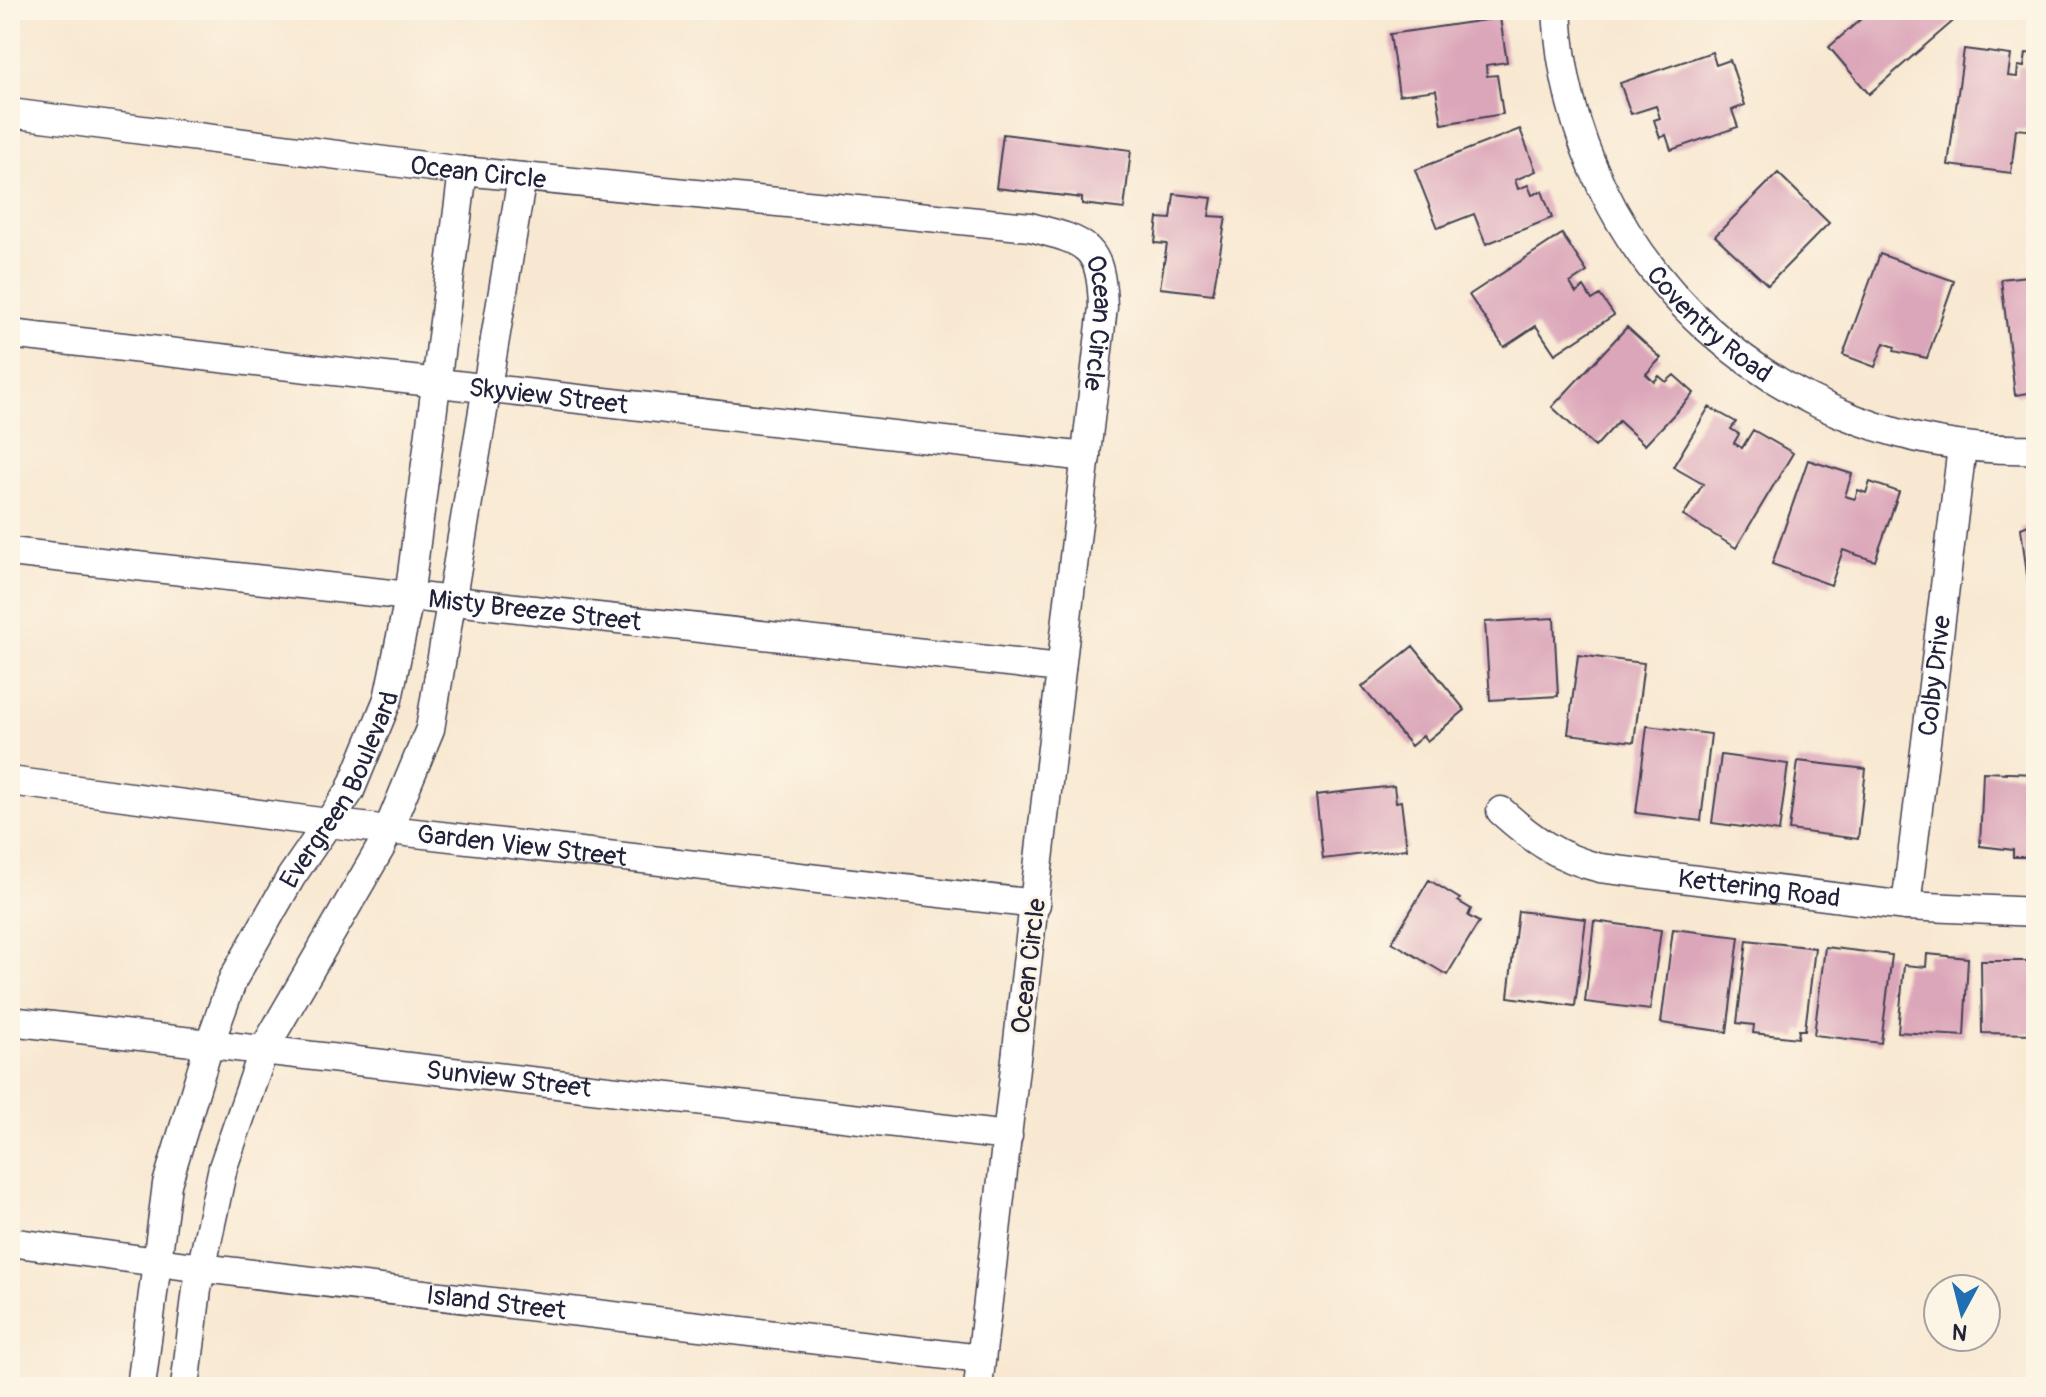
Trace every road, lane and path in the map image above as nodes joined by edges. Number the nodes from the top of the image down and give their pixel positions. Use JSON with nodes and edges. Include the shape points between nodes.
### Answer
{"nodes":[{"id":1,"x":1557,"y":10,"type":"edge"},
{"id":2,"x":10,"y":113,"type":"edge"},
{"id":3,"x":463,"y":171,"type":"junction"},
{"id":4,"x":522,"y":177,"type":"junction"},
{"id":5,"x":10,"y":334,"type":"edge"},
{"id":6,"x":436,"y":385,"type":"junction"},
{"id":7,"x":487,"y":392,"type":"junction"},
{"id":8,"x":1962,"y":447,"type":"junction"},
{"id":9,"x":2036,"y":449,"type":"edge"},
{"id":10,"x":1086,"y":457,"type":"junction"},
{"id":11,"x":10,"y":552,"type":"edge"},
{"id":12,"x":409,"y":598,"type":"junction"},
{"id":13,"x":453,"y":601,"type":"junction"},
{"id":14,"x":1061,"y":668,"type":"junction"},
{"id":15,"x":10,"y":781,"type":"edge"},
{"id":16,"x":1501,"y":811,"type":"dead end"},
{"id":17,"x":328,"y":823,"type":"junction"},
{"id":18,"x":389,"y":829,"type":"junction"},
{"id":19,"x":1036,"y":904,"type":"junction"},
{"id":20,"x":1906,"y":906,"type":"junction"},
{"id":21,"x":2036,"y":912,"type":"edge"},
{"id":22,"x":10,"y":1021,"type":"edge"},
{"id":23,"x":209,"y":1045,"type":"junction"},
{"id":24,"x":264,"y":1049,"type":"junction"},
{"id":25,"x":1008,"y":1136,"type":"junction"},
{"id":26,"x":10,"y":1242,"type":"edge"},
{"id":27,"x":158,"y":1261,"type":"junction"},
{"id":28,"x":202,"y":1268,"type":"junction"},
{"id":29,"x":981,"y":1359,"type":"junction"},
{"id":30,"x":141,"y":1387,"type":"edge"},
{"id":31,"x":185,"y":1387,"type":"edge"},
{"id":32,"x":978,"y":1387,"type":"edge"}],
"edges":[{"from":1,"to":8,"type":"street","name":"Coventry Road","via":[[1569,98],[1590,165],[1625,231],[1668,291],[1722,342],[1811,401],[1902,435]]},
{"from":2,"to":3,"type":"street","name":"Ocean Circle"},
{"from":3,"to":4,"type":"street","name":"Ocean Circle"},
{"from":3,"to":6,"type":"street","name":"Evergreen Boulevard"},
{"from":4,"to":7,"type":"street","name":"Evergreen Boulevard"},
{"from":4,"to":10,"type":"street","name":"Ocean Circle","via":[[1030,227],[1067,236],[1091,250],[1102,273]]},
{"from":5,"to":6,"type":"street","name":"Skyview Street"},
{"from":6,"to":7,"type":"street","name":"Skyview Street"},
{"from":6,"to":12,"type":"street","name":"Evergreen Boulevard"},
{"from":7,"to":10,"type":"street","name":"Skyview Street"},
{"from":7,"to":13,"type":"street","name":"Evergreen Boulevard"},
{"from":8,"to":9,"type":"street","name":"Coventry Road"},
{"from":8,"to":20,"type":"street","name":"Colby Drive"},
{"from":10,"to":14,"type":"street","name":"Ocean Circle"},
{"from":11,"to":12,"type":"street","name":"Misty Breeze Street"},
{"from":12,"to":13,"type":"street","name":"Misty Breeze Street"},
{"from":12,"to":17,"type":"street","name":"Evergreen Boulevard","via":[[388,699],[350,791]]},
{"from":13,"to":14,"type":"street","name":"Misty Breeze Street"},
{"from":13,"to":18,"type":"street","name":"Evergreen Boulevard","via":[[430,729]]},
{"from":14,"to":19,"type":"street","name":"Ocean Circle"},
{"from":15,"to":17,"type":"street","name":"Garden View Street"},
{"from":16,"to":20,"type":"street","name":"Kettering Road","via":[[1539,844],[1600,868]]},
{"from":17,"to":18,"type":"street","name":"Garden View Street"},
{"from":17,"to":23,"type":"street","name":"Evergreen Boulevard","via":[[233,979]]},
{"from":18,"to":19,"type":"street","name":"Garden View Street"},
{"from":18,"to":24,"type":"street","name":"Evergreen Boulevard"},
{"from":19,"to":25,"type":"street","name":"Ocean Circle"},
{"from":20,"to":21,"type":"street","name":"Kettering Road"},
{"from":22,"to":23,"type":"street","name":"Sunview Street"},
{"from":23,"to":24,"type":"street","name":"Sunview Street"},
{"from":23,"to":27,"type":"street","name":"Evergreen Boulevard","via":[[167,1184]]},
{"from":24,"to":25,"type":"street","name":"Sunview Street"},
{"from":24,"to":28,"type":"street","name":"Evergreen Boulevard","via":[[223,1167]]},
{"from":25,"to":29,"type":"street","name":"Ocean Circle"},
{"from":26,"to":27,"type":"street","name":"Island Street"},
{"from":27,"to":28,"type":"street","name":"Island Street"},
{"from":27,"to":30,"type":"street","name":"Evergreen Boulevard"},
{"from":28,"to":29,"type":"street","name":"Island Street"},
{"from":28,"to":31,"type":"street","name":"Evergreen Boulevard"},
{"from":29,"to":32,"type":"street","name":"Ocean Circle"}]}
